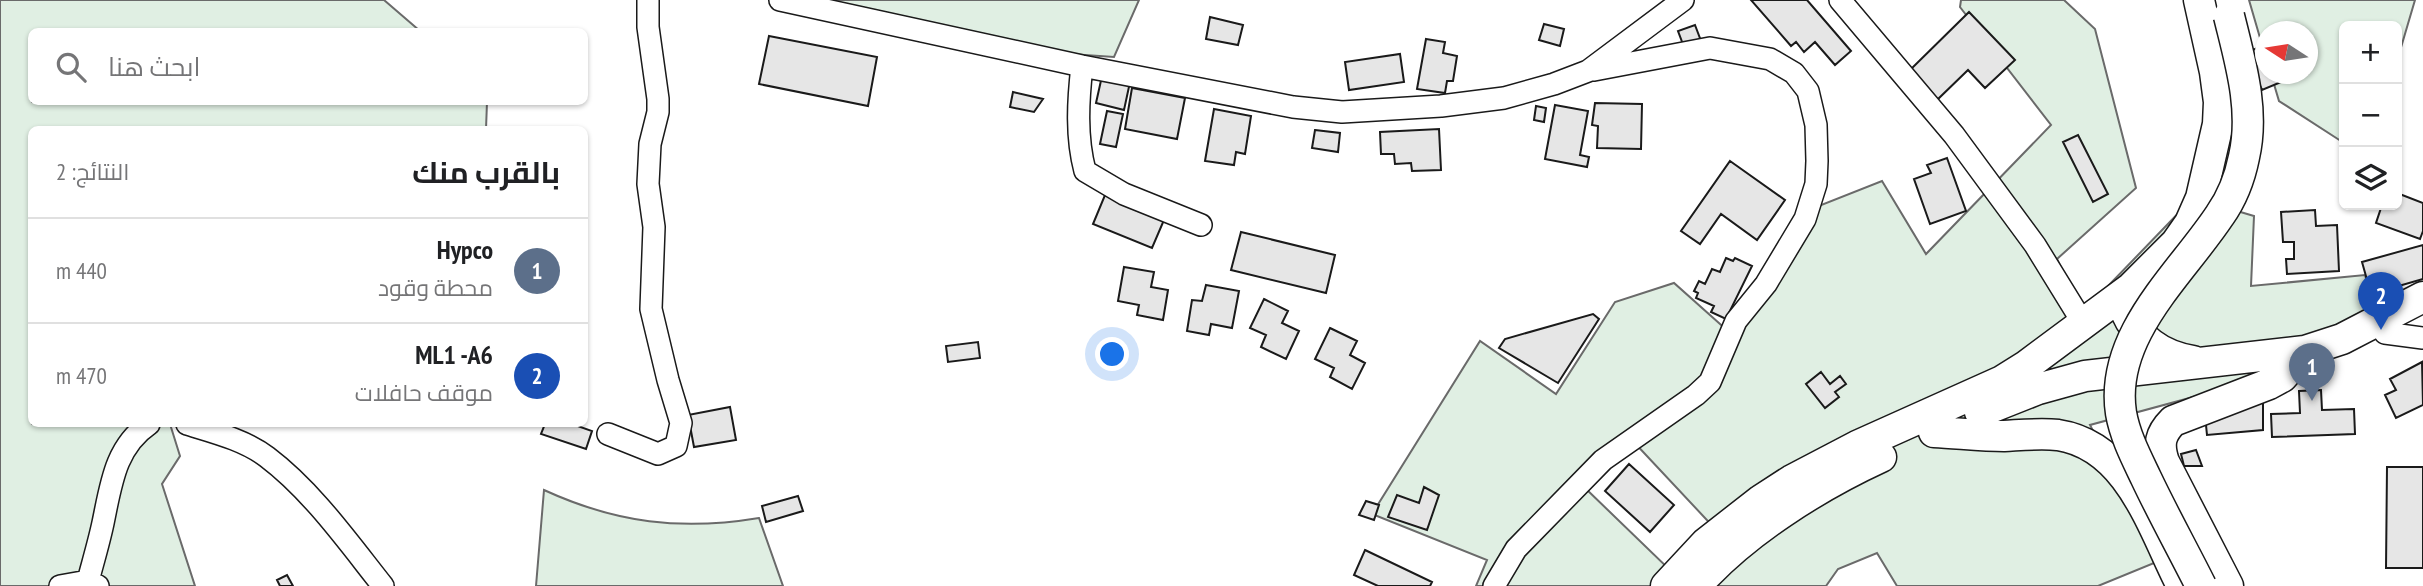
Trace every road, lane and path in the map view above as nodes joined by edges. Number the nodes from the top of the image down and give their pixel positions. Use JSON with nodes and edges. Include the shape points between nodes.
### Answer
{"nodes":[{"id":1,"x":648,"y":0,"type":"edge"},
{"id":2,"x":780,"y":0,"type":"edge"},
{"id":3,"x":1683,"y":0,"type":"edge"},
{"id":4,"x":1840,"y":0,"type":"edge"},
{"id":5,"x":2199,"y":0,"type":"edge"},
{"id":6,"x":2225,"y":8,"type":"edge"},
{"id":7,"x":1082,"y":66,"type":"junction"},
{"id":8,"x":1588,"y":71,"type":"junction"},
{"id":9,"x":1200,"y":225,"type":"dead end"},
{"id":10,"x":2121,"y":296,"type":"junction"},
{"id":11,"x":2423,"y":297,"type":"edge"},
{"id":12,"x":2376,"y":320,"type":"junction"},
{"id":13,"x":2083,"y":323,"type":"junction"},
{"id":14,"x":2423,"y":338,"type":"edge"},
{"id":15,"x":2305,"y":351,"type":"junction"},
{"id":16,"x":2207,"y":363,"type":"junction"},
{"id":17,"x":2032,"y":377,"type":"junction"},
{"id":18,"x":146,"y":427,"type":"edge"},
{"id":19,"x":196,"y":427,"type":"edge"},
{"id":20,"x":1934,"y":432,"type":"junction"},
{"id":21,"x":608,"y":434,"type":"dead end"},
{"id":22,"x":2164,"y":462,"type":"junction"},
{"id":23,"x":2120,"y":472,"type":"junction"},
{"id":24,"x":94,"y":583,"type":"edge"},
{"id":25,"x":2181,"y":585,"type":"edge"},
{"id":26,"x":60,"y":586,"type":"edge"},
{"id":27,"x":383,"y":586,"type":"edge"},
{"id":28,"x":1494,"y":586,"type":"edge"},
{"id":29,"x":1665,"y":586,"type":"edge"},
{"id":30,"x":1696,"y":586,"type":"edge"},
{"id":31,"x":2228,"y":586,"type":"edge"}],
"edges":[{"from":1,"to":21,"type":"street","via":[[658,99],[648,184],[654,227],[651,310],[681,423],[677,446],[658,454]]},
{"from":2,"to":7,"type":"street"},
{"from":3,"to":8,"type":"street"},
{"from":4,"to":13,"type":"street","via":[[1954,135],[2042,254]]},
{"from":5,"to":10,"type":"highway","via":[[2219,102],[2209,169],[2190,223],[2176,243]]},
{"from":6,"to":25,"type":"highway","bridge":true,"via":[[2245,89],[2245,154],[2221,214],[2145,317],[2126,356],[2120,391],[2133,451]]},
{"from":7,"to":8,"type":"street","via":[[1293,107],[1342,111],[1399,110],[1504,98]]},
{"from":7,"to":9,"type":"street","via":[[1078,120],[1085,171],[1124,194]]},
{"from":8,"to":28,"type":"street","via":[[1710,48],[1770,59],[1794,73],[1808,91],[1816,125],[1816,184],[1805,219],[1766,284],[1736,321],[1710,382],[1602,460],[1516,549]]},
{"from":10,"to":13,"type":"highway"},
{"from":10,"to":16,"type":"highway","via":[[2132,324],[2152,346],[2179,359]]},
{"from":11,"to":12,"type":"highway"},
{"from":12,"to":14,"type":"street","via":[[2385,333]]},
{"from":12,"to":15,"type":"highway","via":[[2342,339]]},
{"from":13,"to":17,"type":"highway"},
{"from":15,"to":16,"type":"highway"},
{"from":15,"to":22,"type":"highway","via":[[2282,377],[2173,421],[2160,441]]},
{"from":16,"to":17,"type":"highway"},
{"from":17,"to":20,"type":"highway"},
{"from":17,"to":29,"type":"highway","via":[[2002,381],[1792,480],[1706,543]]},
{"from":18,"to":24,"type":"street","via":[[124,447],[112,477]]},
{"from":19,"to":27,"type":"street","via":[[266,456],[342,532]]},
{"from":20,"to":23,"type":"highway","via":[[2059,436],[2089,444]]},
{"from":20,"to":30,"type":"highway","via":[[1865,464],[1792,506],[1714,566]]},
{"from":22,"to":23,"type":"highway","via":[[2139,455]]},
{"from":22,"to":31,"type":"highway"},
{"from":23,"to":25,"type":"highway"},
{"from":24,"to":26,"type":"street"}]}
